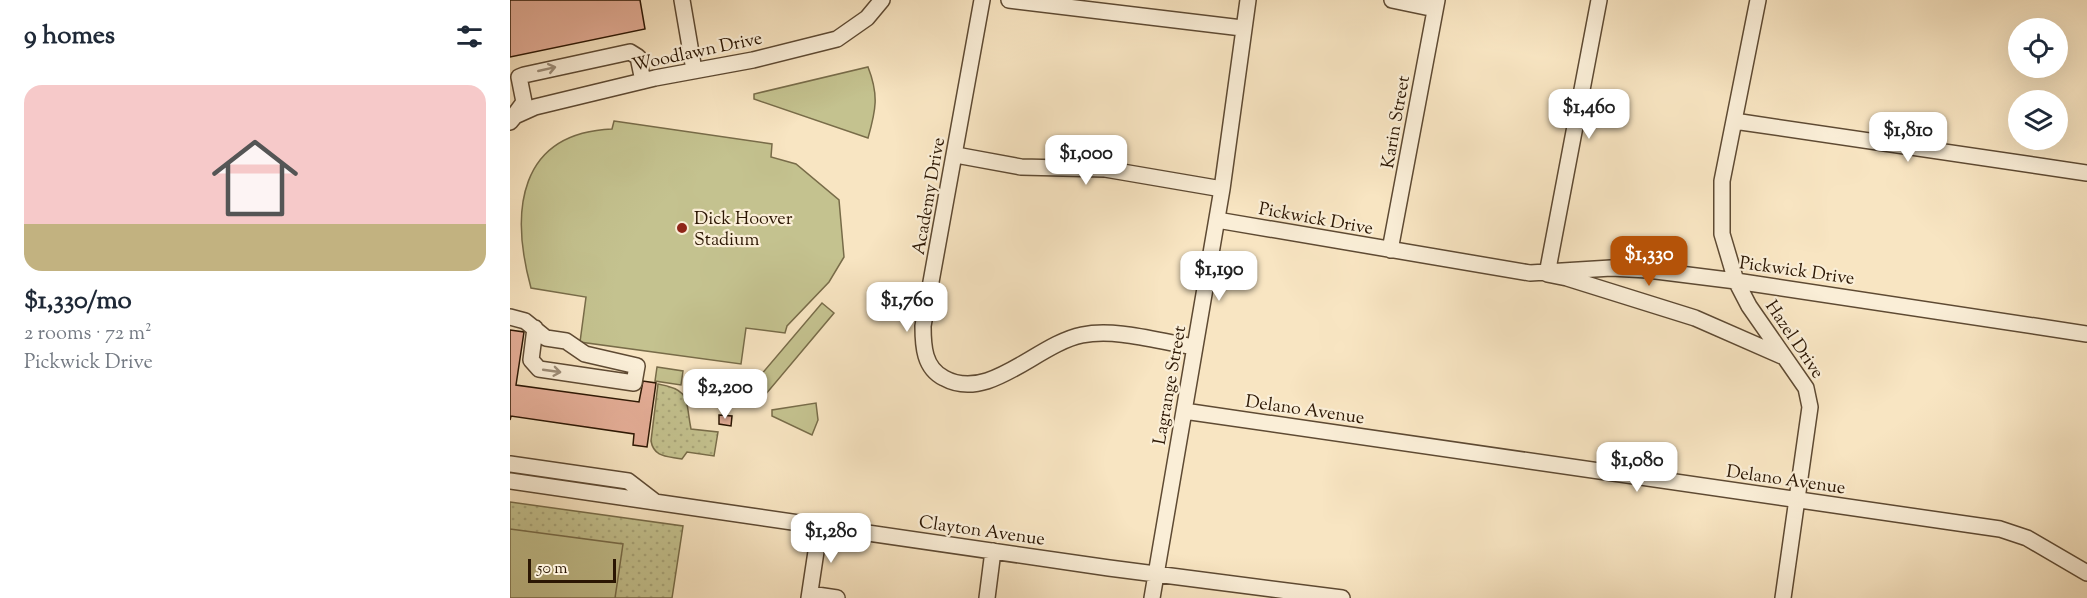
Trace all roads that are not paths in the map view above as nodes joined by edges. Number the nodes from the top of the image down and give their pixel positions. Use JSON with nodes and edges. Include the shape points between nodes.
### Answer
{"nodes":[{"id":1,"x":682,"y":0,"type":"edge"},
{"id":2,"x":882,"y":0,"type":"edge"},
{"id":3,"x":982,"y":0,"type":"edge"},
{"id":4,"x":1009,"y":0,"type":"edge"},
{"id":5,"x":1248,"y":0,"type":"edge"},
{"id":6,"x":1392,"y":0,"type":"edge"},
{"id":7,"x":1599,"y":0,"type":"edge"},
{"id":8,"x":1758,"y":0,"type":"edge"},
{"id":9,"x":1436,"y":4,"type":"edge"},
{"id":10,"x":1242,"y":28,"type":"junction"},
{"id":11,"x":694,"y":70,"type":"junction"},
{"id":12,"x":644,"y":81,"type":"junction"},
{"id":13,"x":1734,"y":121,"type":"junction"},
{"id":14,"x":510,"y":122,"type":"edge"},
{"id":15,"x":956,"y":155,"type":"junction"},
{"id":16,"x":2087,"y":172,"type":"edge"},
{"id":17,"x":1222,"y":189,"type":"junction"},
{"id":18,"x":1217,"y":220,"type":"junction"},
{"id":19,"x":1390,"y":250,"type":"junction"},
{"id":20,"x":1547,"y":274,"type":"junction"},
{"id":21,"x":1736,"y":281,"type":"junction"},
{"id":22,"x":510,"y":317,"type":"edge"},
{"id":23,"x":535,"y":328,"type":"junction"},
{"id":24,"x":2087,"y":334,"type":"edge"},
{"id":25,"x":1195,"y":347,"type":"junction"},
{"id":26,"x":1784,"y":357,"type":"junction"},
{"id":27,"x":1184,"y":411,"type":"junction"},
{"id":28,"x":510,"y":464,"type":"edge"},
{"id":29,"x":510,"y":481,"type":"edge"},
{"id":30,"x":1797,"y":500,"type":"junction"},
{"id":31,"x":654,"y":501,"type":"junction"},
{"id":32,"x":820,"y":525,"type":"junction"},
{"id":33,"x":993,"y":551,"type":"junction"},
{"id":34,"x":1156,"y":573,"type":"junction"},
{"id":35,"x":2087,"y":573,"type":"edge"},
{"id":36,"x":809,"y":596,"type":"edge"},
{"id":37,"x":837,"y":598,"type":"edge"},
{"id":38,"x":987,"y":598,"type":"edge"},
{"id":39,"x":1152,"y":598,"type":"edge"},
{"id":40,"x":1342,"y":598,"type":"edge"},
{"id":41,"x":1783,"y":598,"type":"edge"}],
"edges":[{"from":1,"to":11,"type":"street"},
{"from":2,"to":11,"type":"street","name":"Woodlawn Drive","via":[[867,18],[837,39]]},
{"from":3,"to":15,"type":"street","name":"Academy Drive"},
{"from":4,"to":10,"type":"street"},
{"from":5,"to":10,"type":"street","name":"Lagrange Street"},
{"from":6,"to":9,"type":"street"},
{"from":7,"to":20,"type":"street"},
{"from":8,"to":13,"type":"street","name":"Hazel Drive"},
{"from":9,"to":19,"type":"street","name":"Karin Street"},
{"from":10,"to":17,"type":"street","name":"Lagrange Street"},
{"from":11,"to":12,"type":"street","name":"Woodlawn Drive"},
{"from":12,"to":14,"type":"street","name":"Woodlawn Drive","via":[[535,107]]},
{"from":14,"to":12,"type":"street","one_way":true,"via":[[524,102],[518,83],[524,75],[630,52],[638,57]]},
{"from":13,"to":16,"type":"street"},
{"from":13,"to":21,"type":"street","name":"Hazel Drive","via":[[1721,206],[1722,234]]},
{"from":15,"to":17,"type":"street","via":[[1021,167],[1105,169]]},
{"from":15,"to":25,"type":"street","name":"Academy Drive","via":[[923,326],[923,348],[940,377],[970,386],[986,382],[1080,335],[1122,335]]},
{"from":17,"to":18,"type":"street","name":"Lagrange Street"},
{"from":18,"to":19,"type":"street","name":"Pickwick Drive"},
{"from":18,"to":25,"type":"street","name":"Lagrange Street"},
{"from":19,"to":20,"type":"street","name":"Pickwick Drive"},
{"from":20,"to":21,"type":"street","name":"Pickwick Drive","via":[[1611,268]]},
{"from":20,"to":26,"type":"street","via":[[1695,318]]},
{"from":21,"to":24,"type":"street","name":"Pickwick Drive"},
{"from":21,"to":26,"type":"street","name":"Hazel Drive"},
{"from":22,"to":23,"type":"street"},
{"from":23,"to":23,"type":"street","one_way":true,"via":[[531,360],[539,369],[634,383],[637,366],[585,354],[566,341],[546,338]]},
{"from":25,"to":27,"type":"street","name":"Lagrange Street"},
{"from":26,"to":30,"type":"street","name":"Hazel Drive","via":[[1806,388],[1810,407]]},
{"from":27,"to":30,"type":"street","name":"Delano Avenue"},
{"from":27,"to":34,"type":"street","name":"Lagrange Street"},
{"from":28,"to":31,"type":"street","via":[[628,481]]},
{"from":29,"to":31,"type":"street","name":"Clayton Avenue"},
{"from":30,"to":35,"type":"street","name":"Delano Avenue","via":[[2000,529],[2027,538]]},
{"from":30,"to":41,"type":"street","name":"Hazel Drive"},
{"from":31,"to":32,"type":"street","name":"Clayton Avenue"},
{"from":32,"to":33,"type":"street","name":"Clayton Avenue"},
{"from":32,"to":36,"type":"street"},
{"from":33,"to":34,"type":"street","name":"Clayton Avenue"},
{"from":33,"to":38,"type":"street"},
{"from":34,"to":39,"type":"street","name":"Lagrange Street"},
{"from":34,"to":40,"type":"street","name":"Clayton Avenue"},
{"from":36,"to":37,"type":"street"}]}
